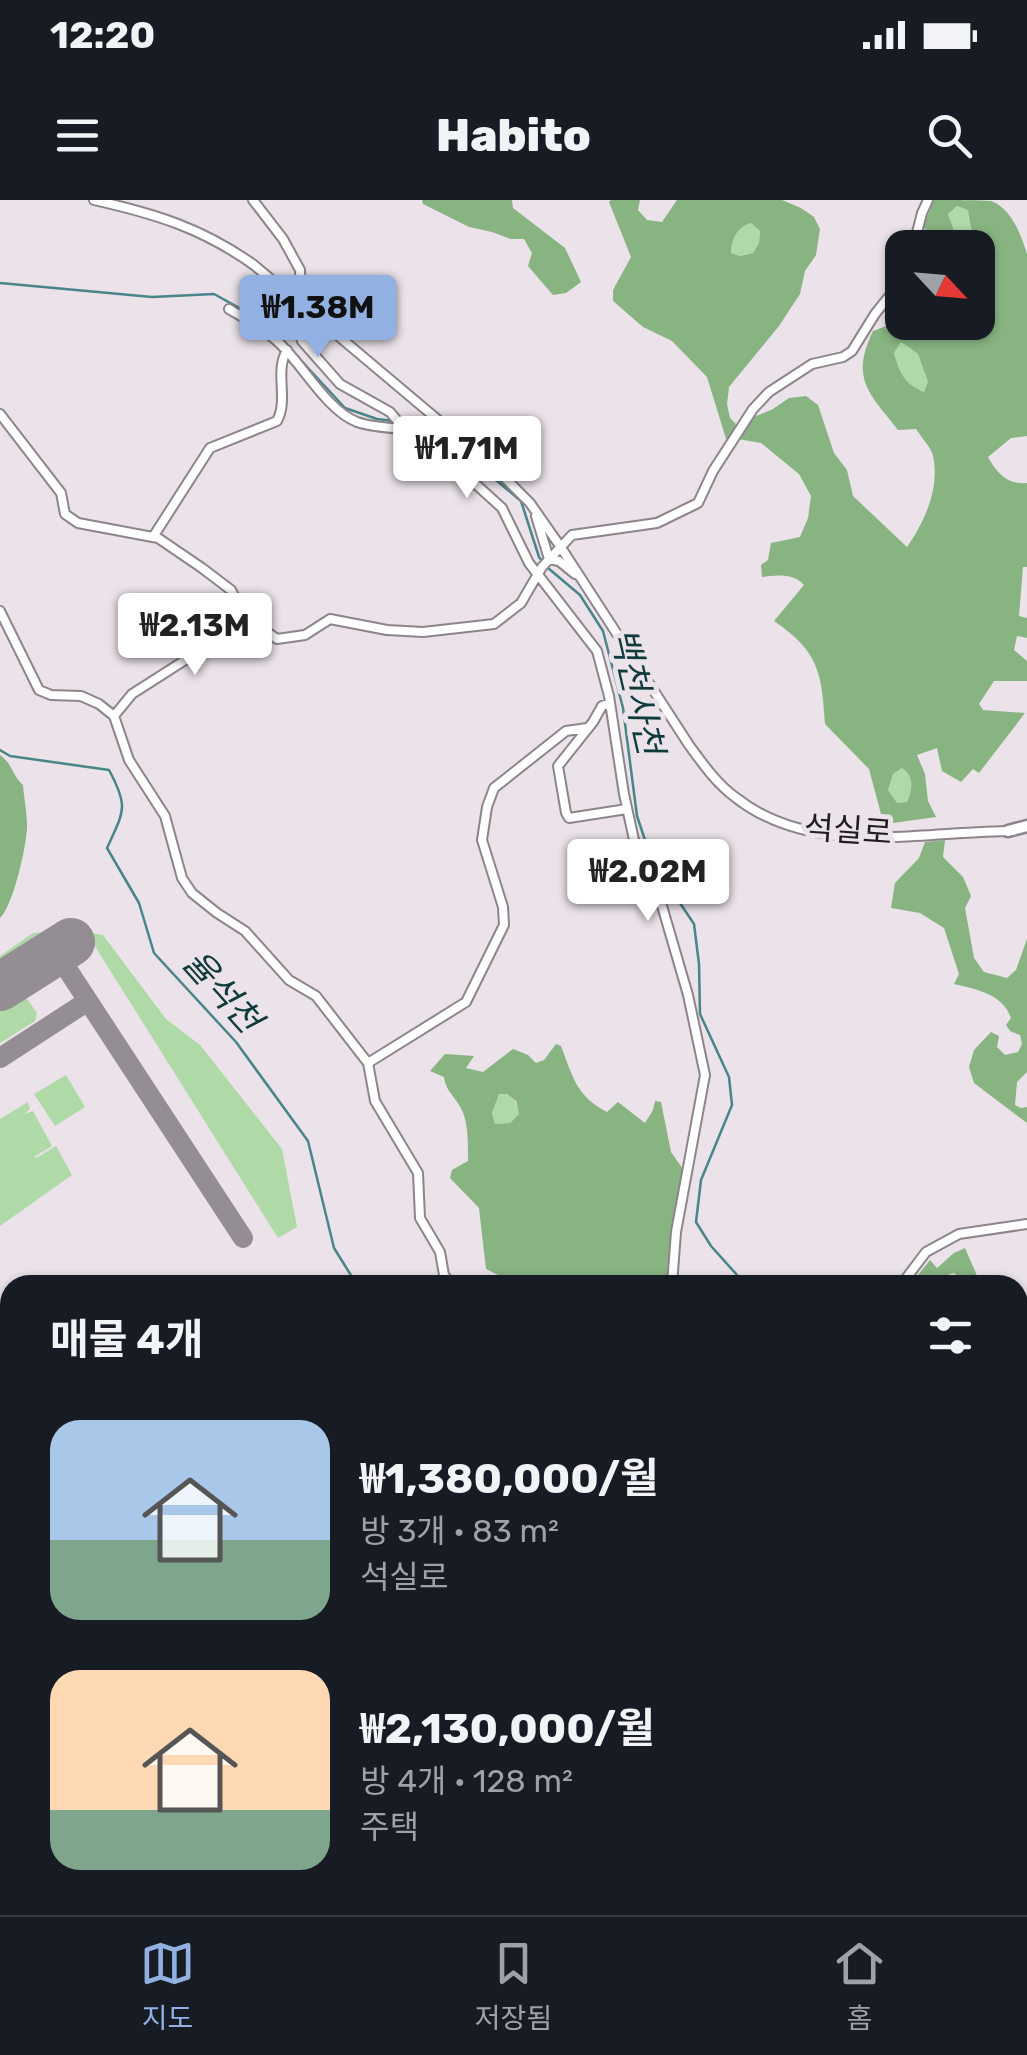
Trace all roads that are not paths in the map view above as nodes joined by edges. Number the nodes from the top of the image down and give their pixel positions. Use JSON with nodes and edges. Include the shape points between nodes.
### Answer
{"nodes":[{"id":1,"x":94,"y":200,"type":"edge"},
{"id":2,"x":253,"y":200,"type":"edge"},
{"id":3,"x":928,"y":200,"type":"edge"},
{"id":4,"x":918,"y":230,"type":"edge"},
{"id":5,"x":885,"y":302,"type":"edge"},
{"id":6,"x":300,"y":304,"type":"junction"},
{"id":7,"x":229,"y":309,"type":"dead end"},
{"id":8,"x":286,"y":350,"type":"junction"},
{"id":9,"x":0,"y":414,"type":"edge"},
{"id":10,"x":402,"y":428,"type":"junction"},
{"id":11,"x":532,"y":507,"type":"junction"},
{"id":12,"x":153,"y":537,"type":"junction"},
{"id":13,"x":560,"y":546,"type":"junction"},
{"id":14,"x":544,"y":566,"type":"junction"},
{"id":15,"x":583,"y":580,"type":"junction"},
{"id":16,"x":241,"y":610,"type":"junction"},
{"id":17,"x":0,"y":611,"type":"edge"},
{"id":18,"x":610,"y":703,"type":"junction"},
{"id":19,"x":114,"y":716,"type":"junction"},
{"id":20,"x":587,"y":728,"type":"junction"},
{"id":21,"x":627,"y":809,"type":"junction"},
{"id":22,"x":1027,"y":828,"type":"edge"},
{"id":23,"x":1008,"y":831,"type":"joint"},
{"id":24,"x":368,"y":1064,"type":"junction"},
{"id":25,"x":1027,"y":1224,"type":"edge"},
{"id":26,"x":444,"y":1275,"type":"edge"},
{"id":27,"x":673,"y":1275,"type":"edge"},
{"id":28,"x":909,"y":1275,"type":"edge"}],
"edges":[{"from":1,"to":6,"type":"street","name":"석실로","via":[[143,211],[224,244]]},
{"from":2,"to":6,"type":"street","via":[[300,270]]},
{"from":3,"to":4,"type":"street"},
{"from":5,"to":13,"type":"street","via":[[852,351],[812,364],[753,409],[698,503],[657,522],[572,535]]},
{"from":6,"to":10,"type":"street","via":[[302,341],[340,384],[390,412]]},
{"from":6,"to":11,"type":"street","name":"석실로","via":[[494,467]]},
{"from":7,"to":8,"type":"street"},
{"from":8,"to":10,"type":"street","via":[[344,415]]},
{"from":8,"to":12,"type":"street","via":[[277,421],[210,448]]},
{"from":9,"to":12,"type":"street","via":[[61,493],[65,514]]},
{"from":10,"to":14,"type":"street","via":[[438,448],[502,508],[529,563]]},
{"from":11,"to":13,"type":"street","name":"석실로"},
{"from":11,"to":14,"type":"street"},
{"from":12,"to":16,"type":"street","via":[[231,590]]},
{"from":13,"to":14,"type":"street"},
{"from":13,"to":15,"type":"street","name":"석실로"},
{"from":14,"to":15,"type":"street","via":[[559,562]]},
{"from":14,"to":16,"type":"street","via":[[521,603],[481,626],[423,632],[330,619],[305,635],[277,639]]},
{"from":14,"to":18,"type":"street","via":[[597,651]]},
{"from":15,"to":23,"type":"street","name":"석실로","via":[[689,745],[748,807],[822,835]]},
{"from":16,"to":19,"type":"street","via":[[215,641],[132,694]]},
{"from":17,"to":19,"type":"street","via":[[39,690],[81,696]]},
{"from":18,"to":20,"type":"street"},
{"from":18,"to":21,"type":"street"},
{"from":19,"to":24,"type":"street","via":[[129,760],[164,816],[192,893],[246,931],[289,980],[316,996]]},
{"from":20,"to":21,"type":"street","via":[[558,766],[566,812],[569,818]]},
{"from":20,"to":24,"type":"street","via":[[566,730],[494,788],[482,840],[504,925],[466,1002]]},
{"from":21,"to":27,"type":"street","via":[[636,849],[660,899],[705,1075]]},
{"from":22,"to":23,"type":"highway"},
{"from":24,"to":26,"type":"street","via":[[374,1101],[418,1173],[420,1218],[440,1252]]},
{"from":25,"to":28,"type":"street","via":[[959,1234],[926,1252]]}]}
